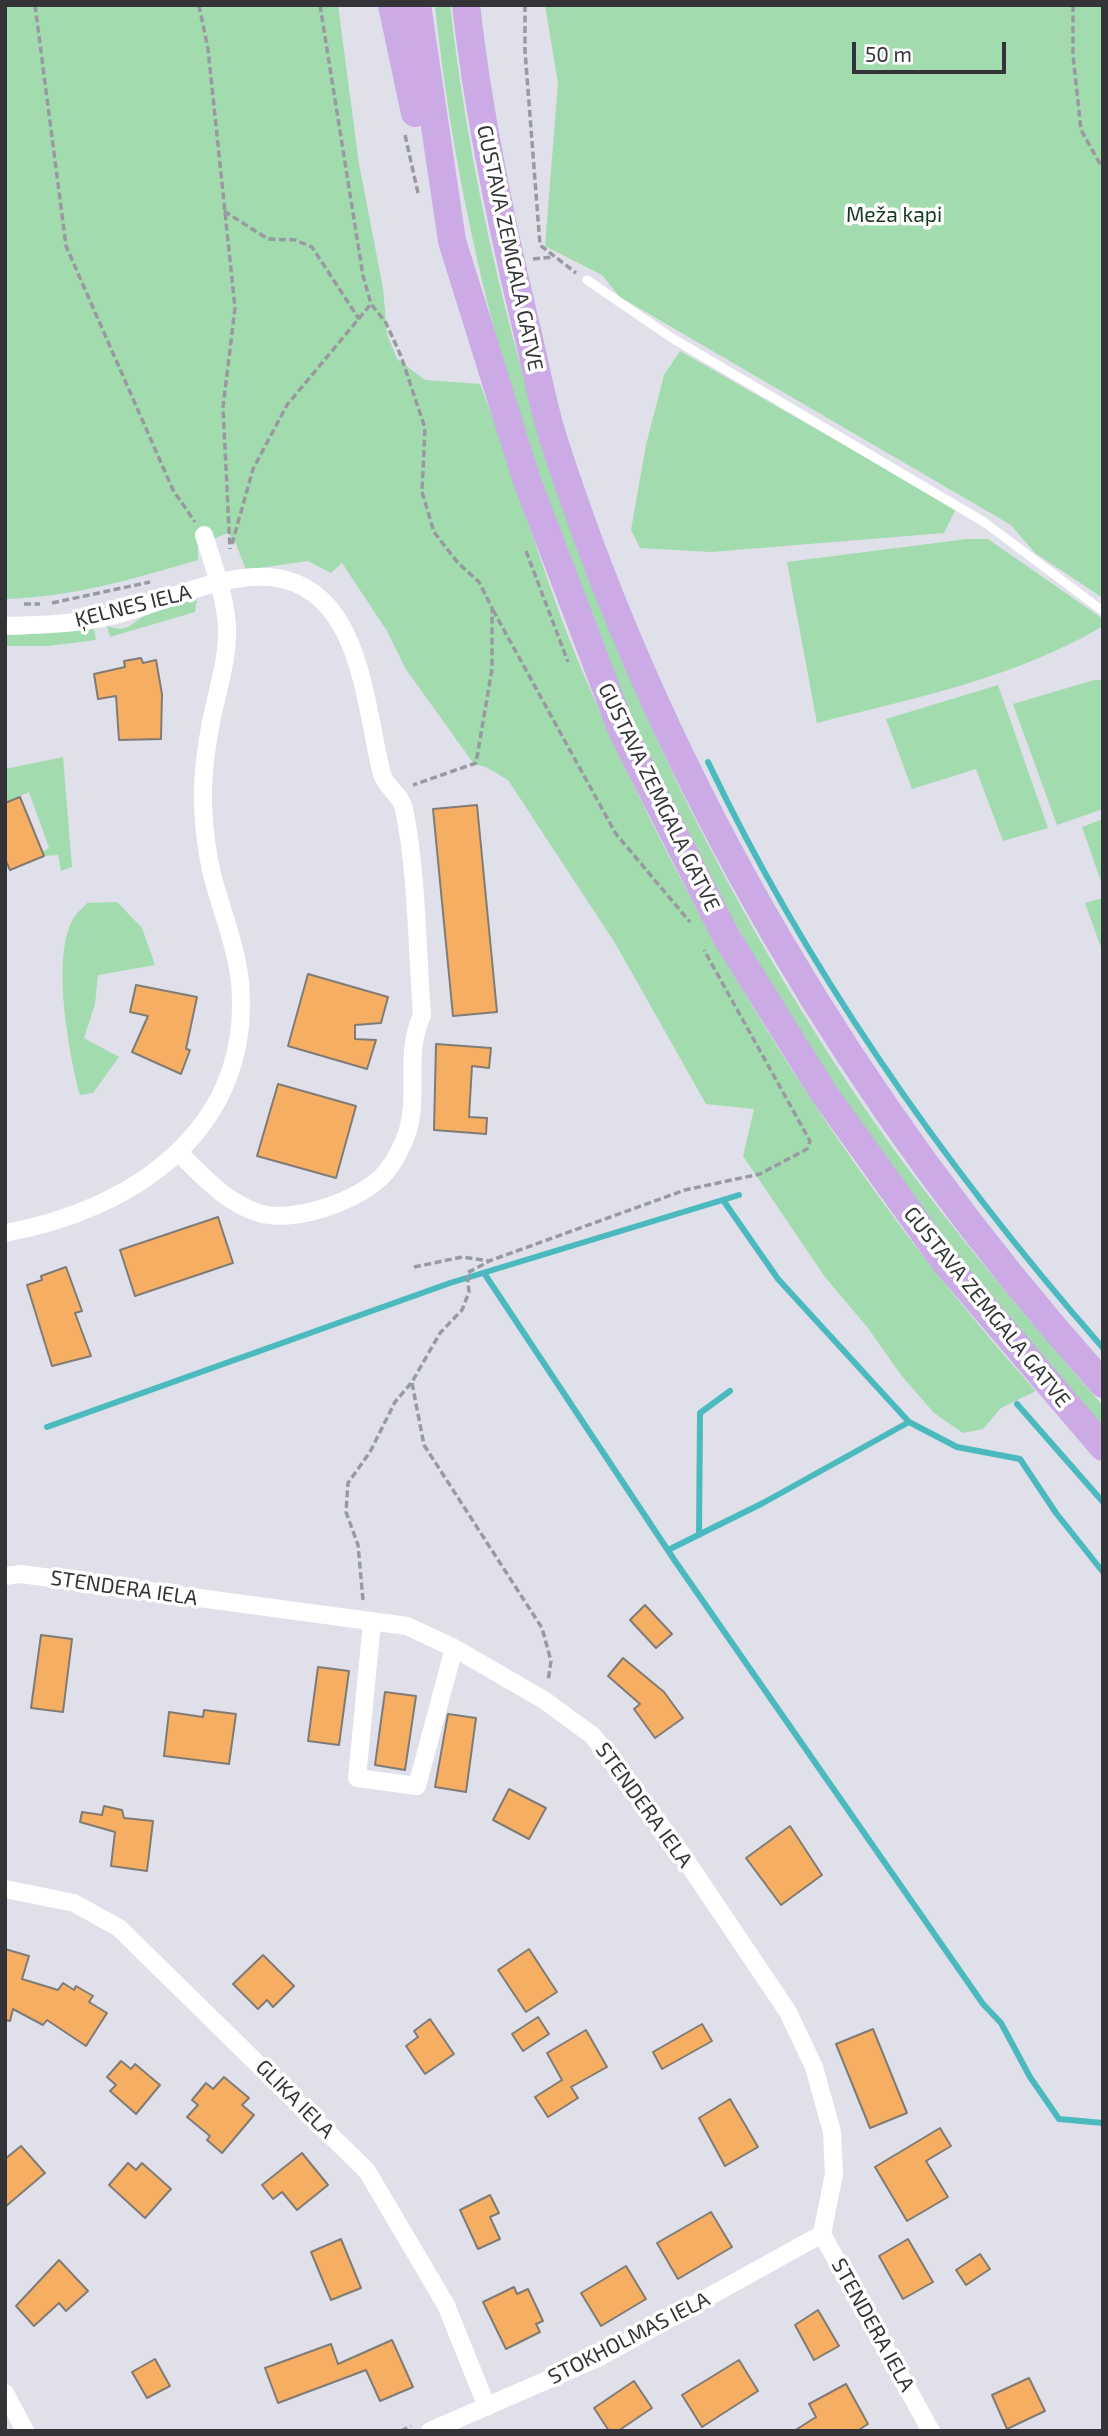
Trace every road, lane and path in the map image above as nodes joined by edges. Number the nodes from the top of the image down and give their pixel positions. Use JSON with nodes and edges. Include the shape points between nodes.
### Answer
{"nodes":[{"id":1,"x":35,"y":5,"type":"edge"},
{"id":2,"x":199,"y":5,"type":"edge"},
{"id":3,"x":320,"y":5,"type":"edge"},
{"id":4,"x":392,"y":5,"type":"edge"},
{"id":5,"x":416,"y":5,"type":"edge"},
{"id":6,"x":466,"y":5,"type":"edge"},
{"id":7,"x":486,"y":5,"type":"edge"},
{"id":8,"x":526,"y":5,"type":"edge"},
{"id":9,"x":1073,"y":5,"type":"edge"},
{"id":10,"x":403,"y":127,"type":"dead end"},
{"id":11,"x":1103,"y":169,"type":"edge"},
{"id":12,"x":422,"y":206,"type":"dead end"},
{"id":13,"x":222,"y":211,"type":"junction"},
{"id":14,"x":452,"y":241,"type":"junction"},
{"id":15,"x":511,"y":261,"type":"junction"},
{"id":16,"x":587,"y":280,"type":"joint"},
{"id":17,"x":371,"y":304,"type":"junction"},
{"id":18,"x":359,"y":319,"type":"junction"},
{"id":19,"x":204,"y":535,"type":"joint"},
{"id":20,"x":524,"y":543,"type":"dead end"},
{"id":21,"x":161,"y":578,"type":"dead end"},
{"id":22,"x":218,"y":584,"type":"junction"},
{"id":23,"x":17,"y":605,"type":"dead end"},
{"id":24,"x":492,"y":608,"type":"junction"},
{"id":25,"x":1103,"y":611,"type":"edge"},
{"id":26,"x":5,"y":626,"type":"edge"},
{"id":27,"x":569,"y":666,"type":"dead end"},
{"id":28,"x":396,"y":792,"type":"junction"},
{"id":29,"x":678,"y":898,"type":"dead end"},
{"id":30,"x":690,"y":922,"type":"junction"},
{"id":31,"x":695,"y":933,"type":"dead end"},
{"id":32,"x":700,"y":943,"type":"dead end"},
{"id":33,"x":179,"y":1153,"type":"junction"},
{"id":34,"x":5,"y":1233,"type":"edge"},
{"id":35,"x":489,"y":1261,"type":"junction"},
{"id":36,"x":414,"y":1267,"type":"dead end"},
{"id":37,"x":412,"y":1382,"type":"junction"},
{"id":38,"x":1103,"y":1384,"type":"edge"},
{"id":39,"x":1103,"y":1447,"type":"edge"},
{"id":40,"x":5,"y":1576,"type":"edge"},
{"id":41,"x":372,"y":1622,"type":"junction"},
{"id":42,"x":454,"y":1648,"type":"junction"},
{"id":43,"x":544,"y":1700,"type":"junction"},
{"id":44,"x":5,"y":1889,"type":"edge"},
{"id":45,"x":822,"y":2234,"type":"junction"},
{"id":46,"x":5,"y":2393,"type":"edge"},
{"id":47,"x":487,"y":2407,"type":"junction"},
{"id":48,"x":25,"y":2431,"type":"edge"},
{"id":49,"x":430,"y":2431,"type":"edge"},
{"id":50,"x":931,"y":2431,"type":"edge"}],
"edges":[{"from":1,"to":19,"type":"path","via":[[66,246],[173,490]]},
{"from":2,"to":13,"type":"path","via":[[208,49]]},
{"from":3,"to":17,"type":"path"},
{"from":4,"to":14,"type":"main road","via":[[416,116]]},
{"from":5,"to":14,"type":"main road","name":"GUSTAVA ZEMGALA GATVE"},
{"from":6,"to":15,"type":"main road","name":"GUSTAVA ZEMGALA GATVE","via":[[481,112]]},
{"from":7,"to":15,"type":"main road"},
{"from":8,"to":16,"type":"path","via":[[525,51],[540,245]]},
{"from":9,"to":11,"type":"path","via":[[1081,130]]},
{"from":10,"to":12,"type":"path"},
{"from":13,"to":18,"type":"path","via":[[268,239],[295,240],[312,247]]},
{"from":13,"to":18,"type":"path","via":[[235,308],[223,407],[230,549],[253,469],[287,405]]},
{"from":14,"to":39,"type":"main road","name":"GUSTAVA ZEMGALA GATVE","via":[[527,481],[570,600],[623,733],[721,926],[822,1092],[945,1262]]},
{"from":15,"to":38,"type":"main road","name":"GUSTAVA ZEMGALA GATVE","via":[[552,435],[585,529],[659,713],[735,865],[820,1011],[887,1113],[987,1247]]},
{"from":16,"to":25,"type":"lane","via":[[672,338],[984,522]]},
{"from":17,"to":18,"type":"path"},
{"from":17,"to":24,"type":"path","via":[[401,356],[425,428],[422,492],[434,532],[479,582]]},
{"from":19,"to":22,"type":"street"},
{"from":20,"to":27,"type":"path"},
{"from":21,"to":23,"type":"path","via":[[89,597]]},
{"from":22,"to":26,"type":"street","name":"ĶELNES IELA","via":[[110,616]]},
{"from":22,"to":28,"type":"street","name":"ĶELNES IELA","via":[[270,577],[301,586],[321,598],[340,620],[354,651],[383,778]]},
{"from":22,"to":33,"type":"street","via":[[227,627],[223,671],[210,724],[203,804],[212,874],[240,981],[241,1024],[236,1053],[211,1110]]},
{"from":24,"to":28,"type":"path","via":[[492,669],[476,763]]},
{"from":24,"to":30,"type":"path","via":[[616,834]]},
{"from":28,"to":33,"type":"street","name":"ĶELNES IELA","via":[[404,805],[408,838],[422,1015],[413,1036],[409,1126],[401,1150],[385,1174],[358,1195],[295,1217],[261,1214],[232,1201]]},
{"from":29,"to":30,"type":"path"},
{"from":30,"to":31,"type":"path"},
{"from":32,"to":35,"type":"path","via":[[810,1140],[807,1149],[760,1174],[685,1190]]},
{"from":33,"to":34,"type":"street","via":[[146,1181],[100,1203]]},
{"from":35,"to":36,"type":"path","via":[[462,1257]]},
{"from":35,"to":37,"type":"path","via":[[467,1273],[469,1292],[462,1310],[440,1333]]},
{"from":37,"to":41,"type":"path","via":[[348,1483],[346,1513],[358,1545],[365,1609]]},
{"from":37,"to":43,"type":"path","via":[[424,1445],[542,1628],[551,1661]]},
{"from":40,"to":41,"type":"street","name":"STENDERA IELA","via":[[21,1574]]},
{"from":41,"to":42,"type":"street","name":"STENDERA IELA","via":[[407,1626]]},
{"from":41,"to":42,"type":"street","via":[[357,1778],[417,1786]]},
{"from":42,"to":43,"type":"street","name":"STENDERA IELA"},
{"from":43,"to":45,"type":"street","name":"STENDERA IELA","via":[[593,1736],[626,1777],[788,2012],[814,2067],[832,2132],[834,2174]]},
{"from":44,"to":47,"type":"street","name":"GLIKA IELA","via":[[74,1903],[119,1928],[367,2171],[446,2305]]},
{"from":45,"to":47,"type":"street","name":"STOKHOLMAS IELA","via":[[600,2357]]},
{"from":45,"to":50,"type":"street","name":"STENDERA IELA"},
{"from":46,"to":48,"type":"street"},
{"from":47,"to":49,"type":"street","name":"STOKHOLMAS IELA"}]}
